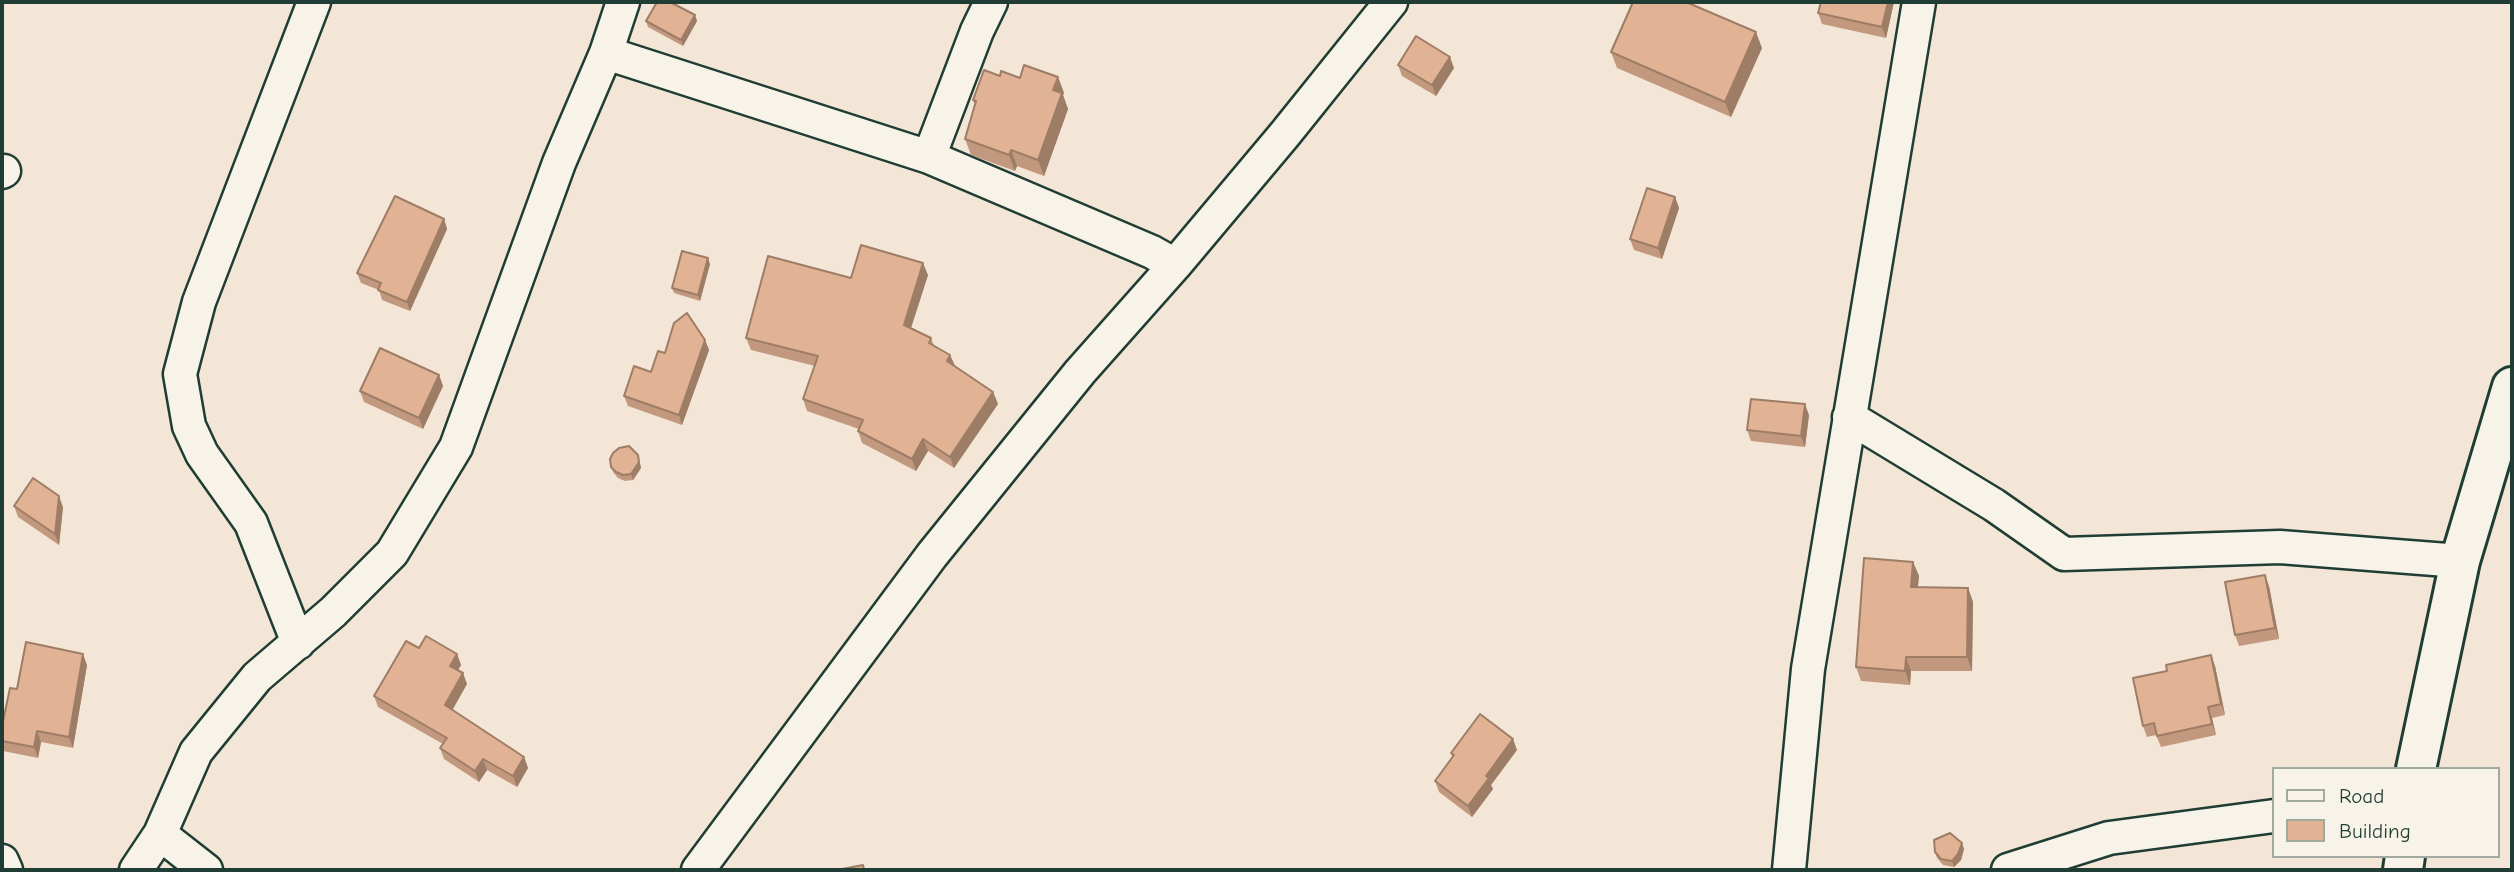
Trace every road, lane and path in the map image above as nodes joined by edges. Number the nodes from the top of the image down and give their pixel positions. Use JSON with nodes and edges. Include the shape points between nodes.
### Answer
{"nodes":[{"id":1,"x":314,"y":2,"type":"edge"},
{"id":2,"x":623,"y":2,"type":"edge"},
{"id":3,"x":990,"y":2,"type":"edge"},
{"id":4,"x":1391,"y":2,"type":"edge"},
{"id":5,"x":1919,"y":2,"type":"edge"},
{"id":6,"x":607,"y":53,"type":"junction"},
{"id":7,"x":929,"y":157,"type":"junction"},
{"id":8,"x":1175,"y":265,"type":"junction"},
{"id":9,"x":2512,"y":387,"type":"edge"},
{"id":10,"x":1849,"y":417,"type":"junction"},
{"id":11,"x":2504,"y":456,"type":"edge"},
{"id":12,"x":2460,"y":561,"type":"junction"},
{"id":13,"x":298,"y":643,"type":"junction"},
{"id":14,"x":2416,"y":767,"type":"edge"},
{"id":15,"x":2272,"y":816,"type":"edge"},
{"id":16,"x":160,"y":834,"type":"junction"},
{"id":17,"x":2,"y":861,"type":"edge"},
{"id":18,"x":6,"y":870,"type":"edge"},
{"id":19,"x":136,"y":870,"type":"edge"},
{"id":20,"x":206,"y":870,"type":"edge"},
{"id":21,"x":698,"y":870,"type":"edge"},
{"id":22,"x":1789,"y":870,"type":"edge"},
{"id":23,"x":2008,"y":870,"type":"edge"}],
"edges":[{"from":1,"to":13,"type":"street","via":[[199,302],[180,374],[189,426],[202,454],[251,523]]},
{"from":2,"to":6,"type":"street"},
{"from":3,"to":7,"type":"street"},
{"from":4,"to":8,"type":"street"},
{"from":5,"to":10,"type":"street"},
{"from":6,"to":7,"type":"street"},
{"from":6,"to":13,"type":"street","via":[[559,163],[456,447],[392,553]]},
{"from":7,"to":8,"type":"street"},
{"from":8,"to":21,"type":"street","via":[[1080,372],[932,555]]},
{"from":9,"to":11,"type":"street"},
{"from":10,"to":12,"type":"street","via":[[1994,505],[2064,554],[2280,547]]},
{"from":10,"to":22,"type":"street","via":[[1808,669]]},
{"from":11,"to":12,"type":"street"},
{"from":12,"to":14,"type":"street"},
{"from":13,"to":16,"type":"street","via":[[257,677],[196,752]]},
{"from":15,"to":23,"type":"street","via":[[2109,838]]},
{"from":16,"to":19,"type":"street"},
{"from":16,"to":20,"type":"street"},
{"from":17,"to":18,"type":"street"}]}
